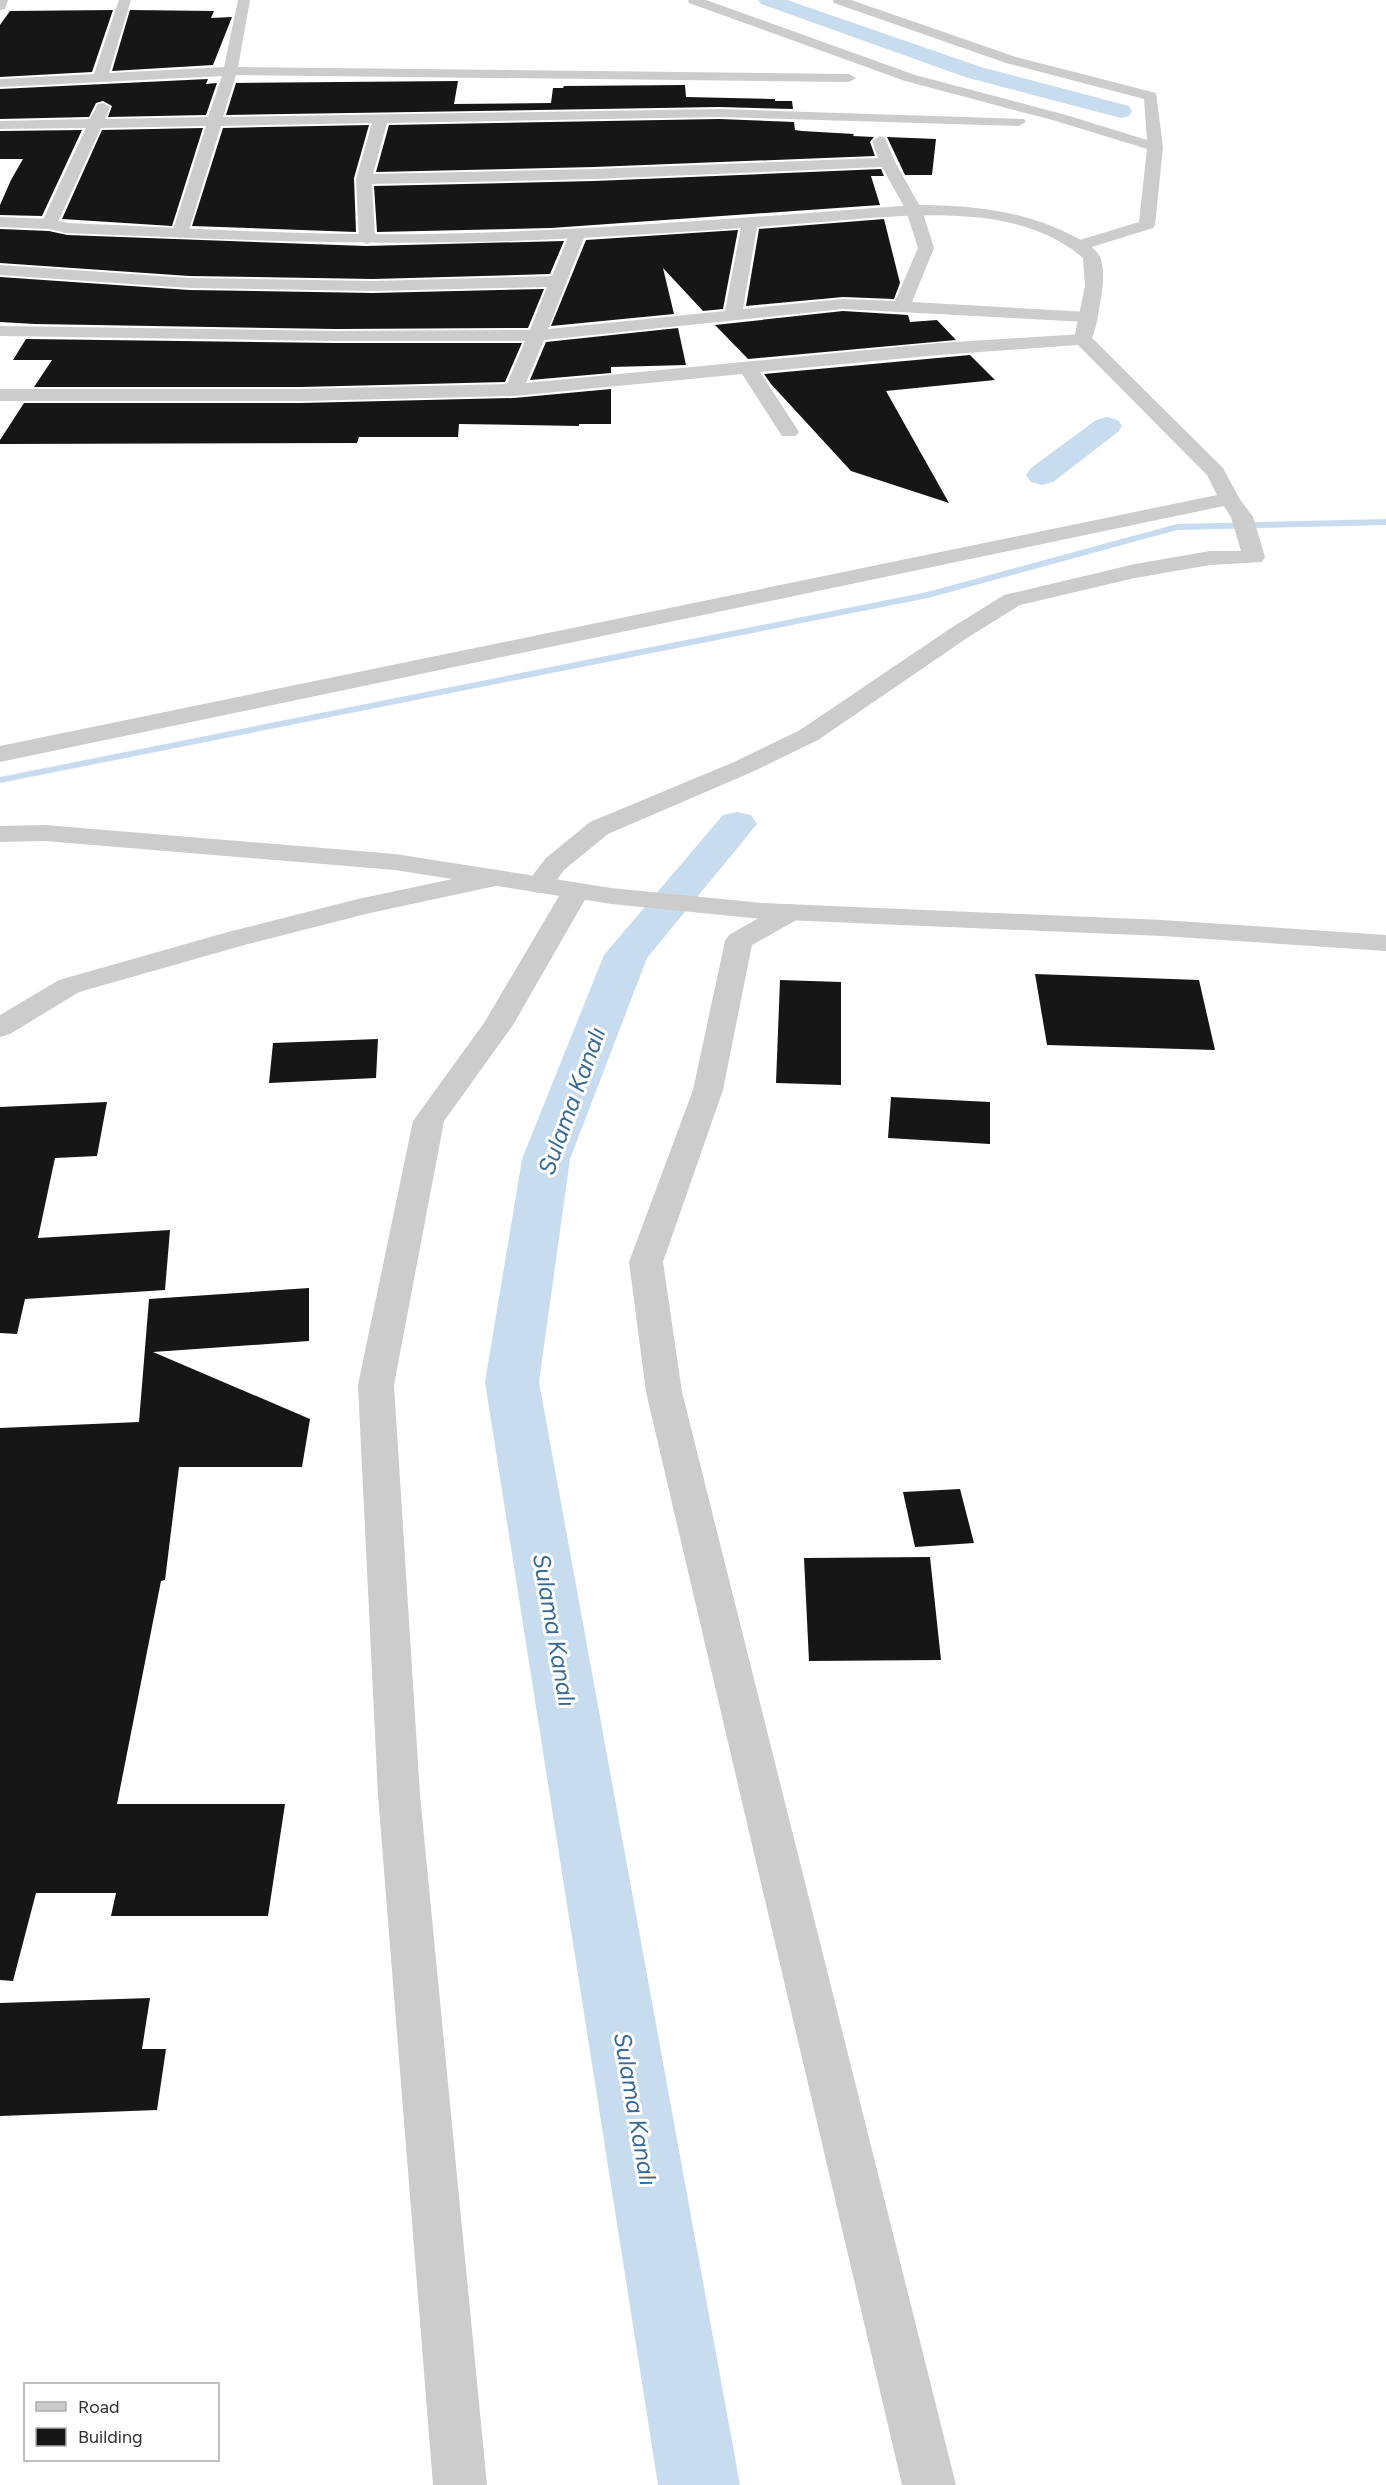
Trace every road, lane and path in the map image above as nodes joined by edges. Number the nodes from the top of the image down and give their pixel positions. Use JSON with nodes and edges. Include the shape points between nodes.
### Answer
{"nodes":[{"id":1,"x":2,"y":0,"type":"edge"},
{"id":2,"x":125,"y":0,"type":"edge"},
{"id":3,"x":244,"y":0,"type":"edge"},
{"id":4,"x":694,"y":0,"type":"edge"},
{"id":5,"x":839,"y":0,"type":"edge"},
{"id":6,"x":0,"y":6,"type":"edge"},
{"id":7,"x":230,"y":71,"type":"junction"},
{"id":8,"x":100,"y":78,"type":"junction"},
{"id":9,"x":117,"y":78,"type":"junction"},
{"id":10,"x":849,"y":78,"type":"dead end"},
{"id":11,"x":23,"y":82,"type":"junction"},
{"id":12,"x":0,"y":83,"type":"edge"},
{"id":13,"x":11,"y":95,"type":"dead end"},
{"id":14,"x":381,"y":118,"type":"junction"},
{"id":15,"x":873,"y":119,"type":"junction"},
{"id":16,"x":214,"y":122,"type":"junction"},
{"id":17,"x":1019,"y":122,"type":"dead end"},
{"id":18,"x":0,"y":125,"type":"edge"},
{"id":19,"x":95,"y":125,"type":"junction"},
{"id":20,"x":1155,"y":147,"type":"junction"},
{"id":21,"x":887,"y":162,"type":"junction"},
{"id":22,"x":363,"y":179,"type":"junction"},
{"id":23,"x":914,"y":210,"type":"junction"},
{"id":24,"x":0,"y":222,"type":"edge"},
{"id":25,"x":750,"y":222,"type":"junction"},
{"id":26,"x":49,"y":224,"type":"junction"},
{"id":27,"x":68,"y":228,"type":"junction"},
{"id":28,"x":180,"y":233,"type":"junction"},
{"id":29,"x":578,"y":233,"type":"junction"},
{"id":30,"x":367,"y":239,"type":"junction"},
{"id":31,"x":52,"y":243,"type":"dead end"},
{"id":32,"x":1079,"y":246,"type":"junction"},
{"id":33,"x":37,"y":257,"type":"dead end"},
{"id":34,"x":22,"y":272,"type":"junction"},
{"id":35,"x":4,"y":277,"type":"edge"},
{"id":36,"x":559,"y":281,"type":"junction"},
{"id":37,"x":901,"y":307,"type":"junction"},
{"id":38,"x":733,"y":315,"type":"junction"},
{"id":39,"x":1088,"y":317,"type":"junction"},
{"id":40,"x":0,"y":331,"type":"edge"},
{"id":41,"x":538,"y":335,"type":"junction"},
{"id":42,"x":1083,"y":339,"type":"junction"},
{"id":43,"x":749,"y":369,"type":"junction"},
{"id":44,"x":514,"y":390,"type":"junction"},
{"id":45,"x":0,"y":395,"type":"edge"},
{"id":46,"x":789,"y":432,"type":"dead end"},
{"id":47,"x":1235,"y":508,"type":"junction"},
{"id":48,"x":0,"y":754,"type":"edge"},
{"id":49,"x":0,"y":834,"type":"edge"},
{"id":50,"x":495,"y":878,"type":"junction"},
{"id":51,"x":575,"y":891,"type":"junction"},
{"id":52,"x":776,"y":911,"type":"junction"},
{"id":53,"x":1386,"y":943,"type":"edge"},
{"id":54,"x":0,"y":1028,"type":"edge"},
{"id":55,"x":460,"y":2485,"type":"edge"},
{"id":56,"x":929,"y":2485,"type":"edge"}],
"edges":[{"from":1,"to":6,"type":"street"},
{"from":2,"to":8,"type":"street"},
{"from":3,"to":7,"type":"street"},
{"from":4,"to":20,"type":"street","via":[[910,78]]},
{"from":5,"to":20,"type":"street","via":[[1011,60],[1151,96]]},
{"from":7,"to":9,"type":"street"},
{"from":7,"to":10,"type":"street"},
{"from":7,"to":16,"type":"street"},
{"from":8,"to":9,"type":"street"},
{"from":8,"to":11,"type":"street"},
{"from":9,"to":19,"type":"street"},
{"from":11,"to":12,"type":"street"},
{"from":11,"to":13,"type":"street"},
{"from":14,"to":15,"type":"street","via":[[719,113]]},
{"from":14,"to":16,"type":"street"},
{"from":14,"to":22,"type":"street"},
{"from":15,"to":17,"type":"street"},
{"from":15,"to":21,"type":"street"},
{"from":16,"to":19,"type":"street"},
{"from":16,"to":28,"type":"street"},
{"from":18,"to":19,"type":"street"},
{"from":19,"to":26,"type":"street"},
{"from":20,"to":32,"type":"street","via":[[1147,225]]},
{"from":21,"to":22,"type":"street"},
{"from":21,"to":23,"type":"street"},
{"from":22,"to":30,"type":"street"},
{"from":23,"to":25,"type":"street"},
{"from":23,"to":32,"type":"street","via":[[966,210],[1011,216],[1049,228]]},
{"from":23,"to":37,"type":"street","via":[[926,248]]},
{"from":24,"to":26,"type":"street"},
{"from":25,"to":29,"type":"street"},
{"from":25,"to":38,"type":"street"},
{"from":26,"to":27,"type":"street"},
{"from":27,"to":28,"type":"street"},
{"from":27,"to":31,"type":"street"},
{"from":28,"to":30,"type":"street"},
{"from":29,"to":30,"type":"street"},
{"from":29,"to":36,"type":"street"},
{"from":32,"to":39,"type":"street","via":[[1091,257],[1094,276]]},
{"from":33,"to":34,"type":"street"},
{"from":34,"to":35,"type":"street"},
{"from":34,"to":36,"type":"street","via":[[189,283],[373,286]]},
{"from":36,"to":41,"type":"street"},
{"from":37,"to":38,"type":"street","via":[[843,304]]},
{"from":37,"to":39,"type":"street"},
{"from":38,"to":41,"type":"street"},
{"from":39,"to":42,"type":"street"},
{"from":40,"to":41,"type":"street"},
{"from":41,"to":44,"type":"street"},
{"from":42,"to":43,"type":"street"},
{"from":42,"to":47,"type":"street","via":[[1216,472]]},
{"from":43,"to":44,"type":"street"},
{"from":43,"to":46,"type":"street"},
{"from":44,"to":45,"type":"street"},
{"from":47,"to":48,"type":"street"},
{"from":47,"to":51,"type":"street","via":[[1254,557],[1210,558],[1136,571],[1012,600],[809,735],[599,828],[555,864]]},
{"from":49,"to":50,"type":"street","via":[[45,833],[171,842],[395,862]]},
{"from":50,"to":51,"type":"street"},
{"from":50,"to":54,"type":"street","via":[[357,908],[69,986]]},
{"from":51,"to":52,"type":"street"},
{"from":51,"to":55,"type":"street","via":[[498,1025],[429,1121],[376,1384],[399,1795]]},
{"from":52,"to":53,"type":"street","via":[[1162,928]]},
{"from":52,"to":56,"type":"street","via":[[739,941],[708,1090],[646,1262],[664,1392]]}]}
